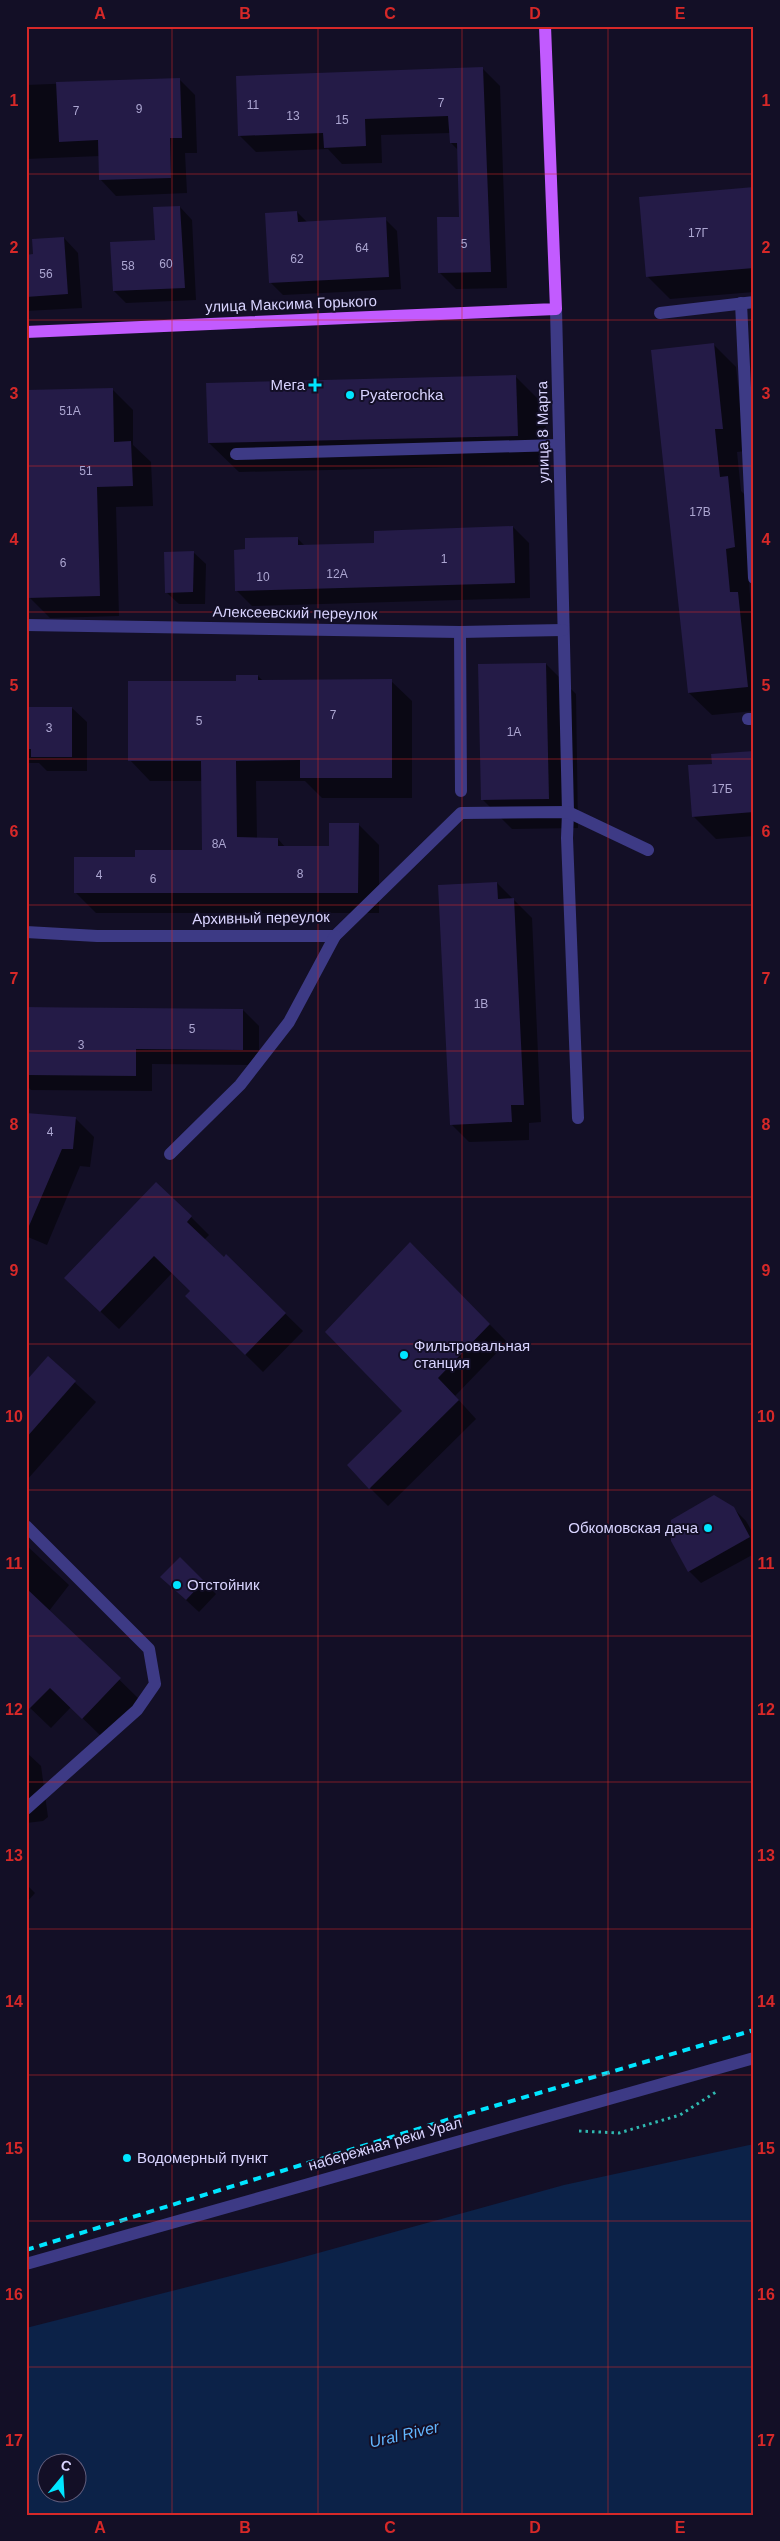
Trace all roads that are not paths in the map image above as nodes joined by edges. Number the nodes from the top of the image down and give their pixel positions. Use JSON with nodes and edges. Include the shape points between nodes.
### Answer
{"nodes":[{"id":1,"x":545,"y":26,"type":"edge"},
{"id":2,"x":747,"y":303,"type":"edge"},
{"id":3,"x":556,"y":309,"type":"junction"},
{"id":4,"x":660,"y":313,"type":"dead end"},
{"id":5,"x":26,"y":332,"type":"edge"},
{"id":6,"x":559,"y":444,"type":"junction"},
{"id":7,"x":236,"y":454,"type":"dead end"},
{"id":8,"x":754,"y":578,"type":"edge"},
{"id":9,"x":26,"y":625,"type":"edge"},
{"id":10,"x":563,"y":630,"type":"junction"},
{"id":11,"x":460,"y":632,"type":"junction"},
{"id":12,"x":461,"y":791,"type":"dead end"},
{"id":13,"x":568,"y":812,"type":"junction"},
{"id":14,"x":648,"y":850,"type":"dead end"},
{"id":15,"x":26,"y":932,"type":"edge"},
{"id":16,"x":335,"y":936,"type":"junction"},
{"id":17,"x":578,"y":1118,"type":"dead end"},
{"id":18,"x":170,"y":1154,"type":"dead end"},
{"id":19,"x":26,"y":1526,"type":"edge"},
{"id":20,"x":26,"y":1809,"type":"edge"},
{"id":21,"x":754,"y":2058,"type":"edge"},
{"id":22,"x":26,"y":2264,"type":"edge"}],
"edges":[{"from":1,"to":3,"type":"main road","name":"улица 8 Марта"},
{"from":2,"to":4,"type":"street"},
{"from":2,"to":8,"type":"street"},
{"from":3,"to":5,"type":"main road","name":"улица Максима Горького"},
{"from":3,"to":6,"type":"street","name":"улица 8 Марта"},
{"from":6,"to":7,"type":"street"},
{"from":6,"to":10,"type":"street","name":"улица 8 Марта"},
{"from":9,"to":11,"type":"street","name":"Алексеевский переулок"},
{"from":10,"to":11,"type":"street","name":"Алексеевский переулок"},
{"from":10,"to":13,"type":"street","name":"улица 8 Марта"},
{"from":11,"to":12,"type":"street"},
{"from":13,"to":14,"type":"street"},
{"from":13,"to":16,"type":"street","name":"Архивный переулок","via":[[461,813]]},
{"from":13,"to":17,"type":"street","name":"улица 8 Марта"},
{"from":15,"to":16,"type":"street","name":"Архивный переулок","via":[[97,936]]},
{"from":16,"to":18,"type":"street","via":[[289,1022],[240,1085]]},
{"from":19,"to":20,"type":"street","via":[[149,1649],[155,1684],[137,1710]]},
{"from":21,"to":22,"type":"street","name":"набережная реки Урал"}]}
